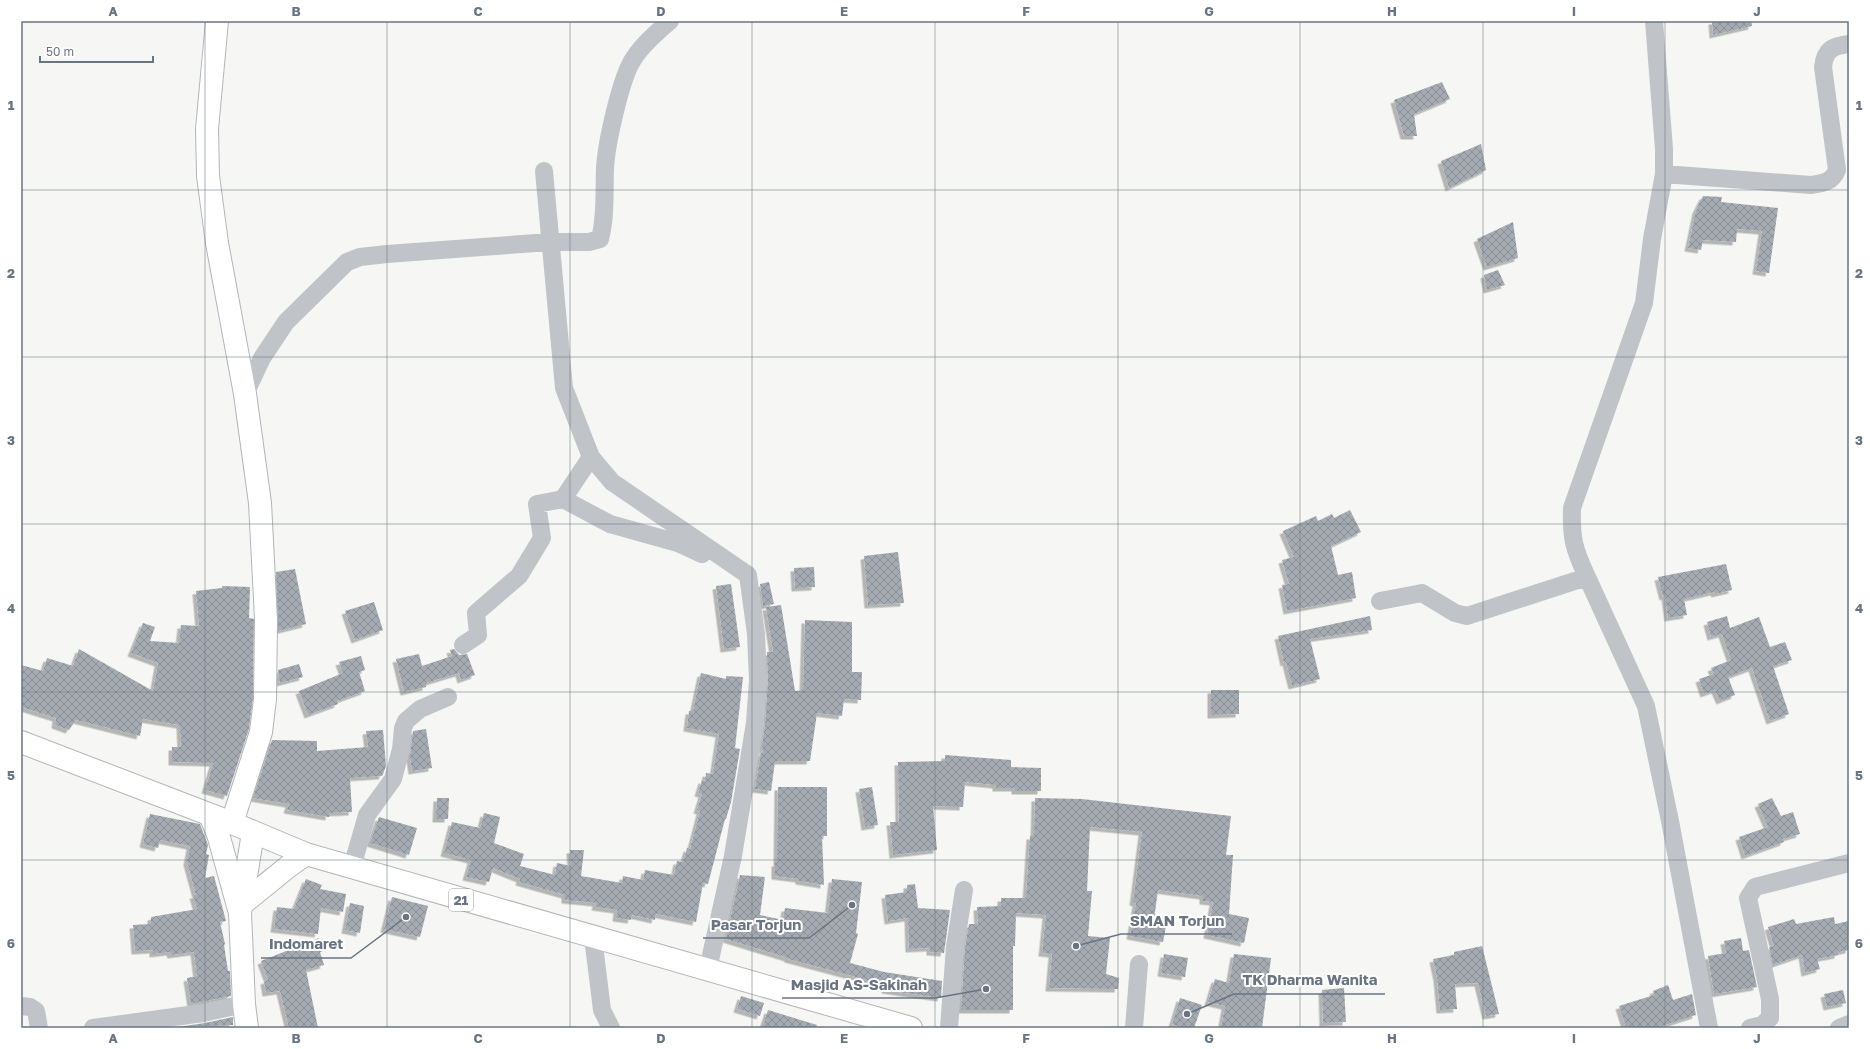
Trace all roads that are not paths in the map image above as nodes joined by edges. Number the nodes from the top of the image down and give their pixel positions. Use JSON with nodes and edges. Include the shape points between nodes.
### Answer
{"nodes":[{"id":1,"x":217,"y":21,"type":"edge"},
{"id":2,"x":670,"y":21,"type":"edge"},
{"id":3,"x":1654,"y":21,"type":"edge"},
{"id":4,"x":1849,"y":44,"type":"edge"},
{"id":5,"x":544,"y":171,"type":"dead end"},
{"id":6,"x":1664,"y":174,"type":"junction"},
{"id":7,"x":550,"y":242,"type":"junction"},
{"id":8,"x":245,"y":394,"type":"junction"},
{"id":9,"x":591,"y":457,"type":"junction"},
{"id":10,"x":563,"y":499,"type":"junction"},
{"id":11,"x":748,"y":575,"type":"junction"},
{"id":12,"x":1587,"y":577,"type":"junction"},
{"id":13,"x":1380,"y":601,"type":"dead end"},
{"id":14,"x":463,"y":645,"type":"dead end"},
{"id":15,"x":448,"y":697,"type":"dead end"},
{"id":16,"x":21,"y":742,"type":"edge"},
{"id":17,"x":210,"y":815,"type":"junction"},
{"id":18,"x":232,"y":824,"type":"junction"},
{"id":19,"x":253,"y":833,"type":"junction"},
{"id":20,"x":306,"y":854,"type":"junction"},
{"id":21,"x":1849,"y":863,"type":"edge"},
{"id":22,"x":352,"y":867,"type":"junction"},
{"id":23,"x":964,"y":890,"type":"dead end"},
{"id":24,"x":241,"y":909,"type":"junction"},
{"id":25,"x":593,"y":937,"type":"junction"},
{"id":26,"x":1139,"y":964,"type":"dead end"},
{"id":27,"x":708,"y":969,"type":"junction"},
{"id":28,"x":244,"y":1004,"type":"junction"},
{"id":29,"x":21,"y":1006,"type":"edge"},
{"id":30,"x":1849,"y":1024,"type":"edge"},
{"id":31,"x":39,"y":1028,"type":"edge"},
{"id":32,"x":93,"y":1028,"type":"edge"},
{"id":33,"x":247,"y":1028,"type":"edge"},
{"id":34,"x":611,"y":1028,"type":"edge"},
{"id":35,"x":911,"y":1028,"type":"edge"},
{"id":36,"x":949,"y":1028,"type":"edge"},
{"id":37,"x":1134,"y":1028,"type":"edge"},
{"id":38,"x":1709,"y":1028,"type":"edge"},
{"id":39,"x":1750,"y":1028,"type":"edge"},
{"id":40,"x":1839,"y":1028,"type":"edge"}],
"edges":[{"from":1,"to":8,"type":"main road","via":[[207,129],[208,176],[215,235]]},
{"from":2,"to":7,"type":"street","via":[[655,33],[633,58],[620,94],[605,161],[603,226],[600,239],[589,242]]},
{"from":3,"to":6,"type":"street"},
{"from":4,"to":6,"type":"street","via":[[1836,45],[1824,59],[1837,170],[1829,182],[1811,186]]},
{"from":5,"to":7,"type":"street"},
{"from":6,"to":12,"type":"street","via":[[1644,303],[1572,508],[1571,535]]},
{"from":7,"to":8,"type":"street","via":[[387,254],[360,257],[347,262],[286,322],[262,358]]},
{"from":7,"to":9,"type":"street","via":[[564,388]]},
{"from":8,"to":18,"type":"main road","via":[[260,510],[266,619],[265,699],[261,732]]},
{"from":9,"to":10,"type":"street"},
{"from":9,"to":11,"type":"street","via":[[612,482]]},
{"from":10,"to":11,"type":"street","via":[[610,524],[678,543]]},
{"from":10,"to":14,"type":"street","via":[[537,504],[542,538],[519,576],[476,613],[478,634]]},
{"from":11,"to":27,"type":"street","via":[[756,634],[758,680],[755,724],[733,856]]},
{"from":12,"to":13,"type":"street","via":[[1467,616],[1455,613],[1422,593]]},
{"from":12,"to":38,"type":"street","via":[[1646,706]]},
{"from":15,"to":22,"type":"street","via":[[420,709],[406,721],[393,778],[367,815]]},
{"from":16,"to":17,"type":"main road","number":"21"},
{"from":17,"to":18,"type":"main road","number":"21"},
{"from":17,"to":24,"type":"main road"},
{"from":18,"to":19,"type":"main road","number":"21"},
{"from":19,"to":20,"type":"main road","number":"21"},
{"from":19,"to":24,"type":"main road"},
{"from":20,"to":22,"type":"main road","number":"21"},
{"from":20,"to":24,"type":"main road"},
{"from":21,"to":39,"type":"street","via":[[1755,887],[1750,892],[1748,898],[1770,999],[1770,1018],[1762,1025]]},
{"from":22,"to":25,"type":"main road","number":"21"},
{"from":23,"to":36,"type":"street","via":[[955,947]]},
{"from":24,"to":28,"type":"main road"},
{"from":25,"to":27,"type":"main road","number":"21"},
{"from":25,"to":34,"type":"street","via":[[602,1010]]},
{"from":26,"to":37,"type":"street"},
{"from":27,"to":35,"type":"main road","number":"21"},
{"from":28,"to":32,"type":"street","via":[[203,1013]]},
{"from":28,"to":33,"type":"main road"},
{"from":29,"to":31,"type":"street","via":[[30,1007],[36,1012]]},
{"from":30,"to":40,"type":"street"}]}
